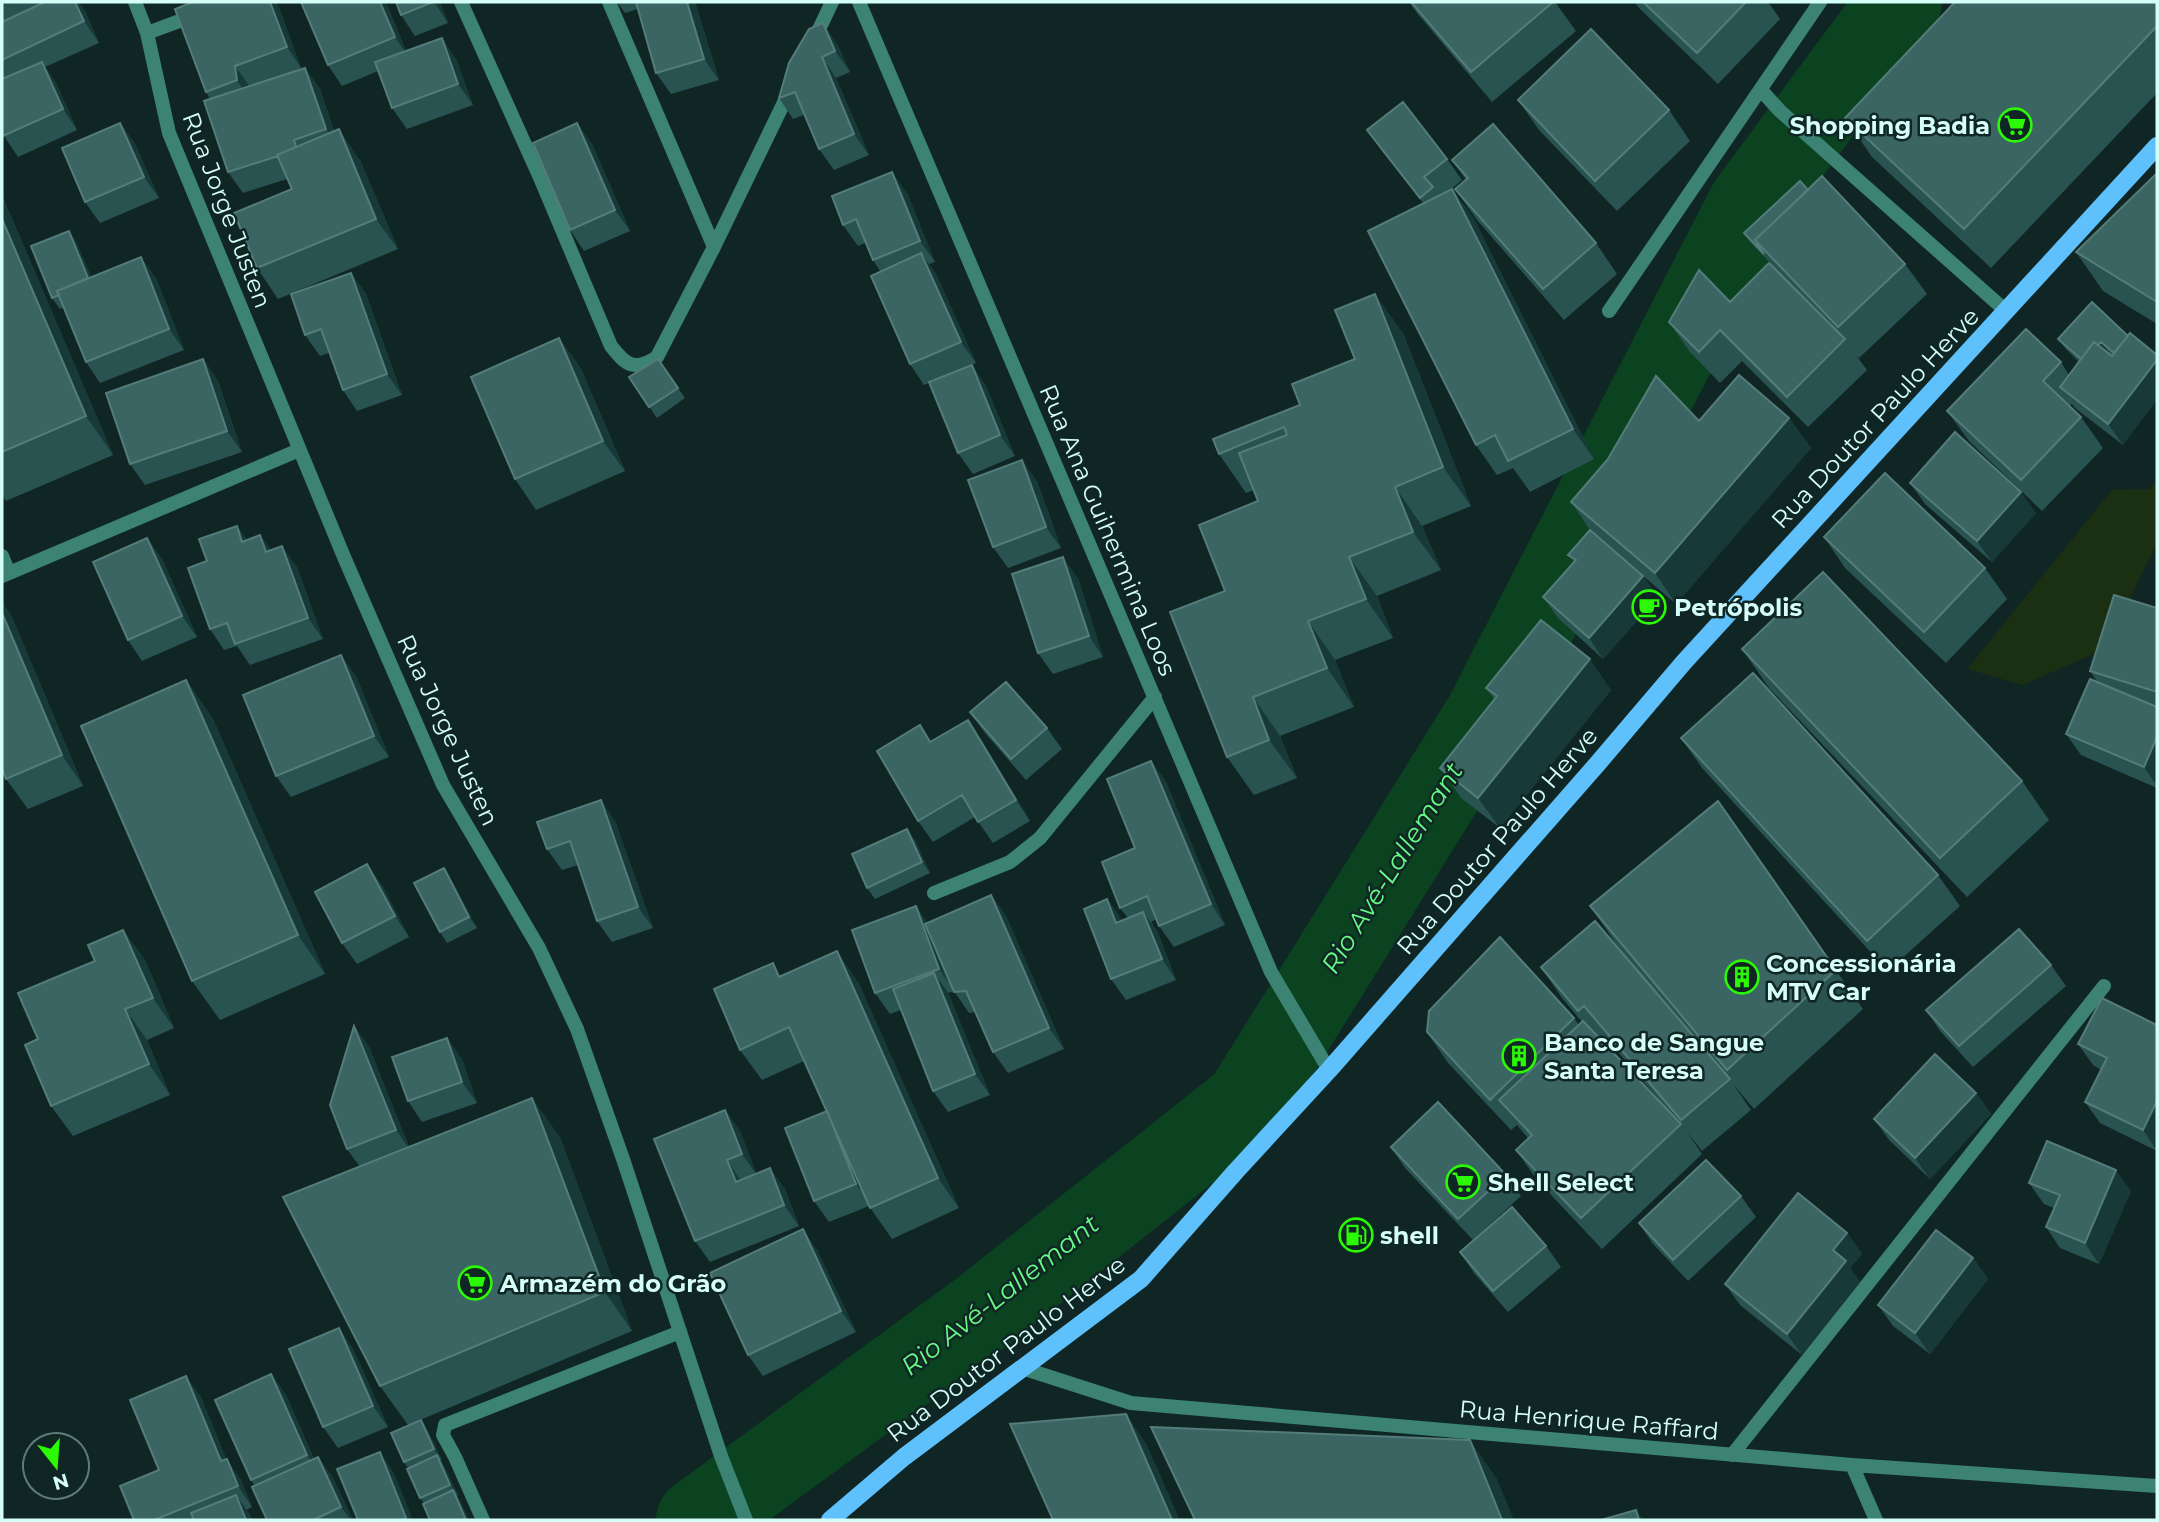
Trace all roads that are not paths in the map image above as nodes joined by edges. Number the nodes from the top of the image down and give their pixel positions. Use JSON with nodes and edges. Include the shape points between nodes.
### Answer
{"nodes":[{"id":1,"x":135,"y":2,"type":"edge"},
{"id":2,"x":231,"y":2,"type":"edge"},
{"id":3,"x":461,"y":2,"type":"edge"},
{"id":4,"x":609,"y":2,"type":"edge"},
{"id":5,"x":832,"y":2,"type":"edge"},
{"id":6,"x":859,"y":2,"type":"edge"},
{"id":7,"x":1821,"y":2,"type":"edge"},
{"id":8,"x":147,"y":33,"type":"junction"},
{"id":9,"x":808,"y":51,"type":"edge"},
{"id":10,"x":797,"y":75,"type":"edge"},
{"id":11,"x":1761,"y":90,"type":"junction"},
{"id":12,"x":2157,"y":146,"type":"edge"},
{"id":13,"x":714,"y":247,"type":"junction"},
{"id":14,"x":1609,"y":311,"type":"dead end"},
{"id":15,"x":2006,"y":311,"type":"junction"},
{"id":16,"x":299,"y":450,"type":"junction"},
{"id":17,"x":2,"y":556,"type":"edge"},
{"id":18,"x":5,"y":574,"type":"edge"},
{"id":19,"x":1155,"y":697,"type":"junction"},
{"id":20,"x":934,"y":893,"type":"dead end"},
{"id":21,"x":2104,"y":986,"type":"dead end"},
{"id":22,"x":1329,"y":1070,"type":"junction"},
{"id":23,"x":680,"y":1332,"type":"junction"},
{"id":24,"x":1022,"y":1368,"type":"junction"},
{"id":25,"x":1732,"y":1455,"type":"junction"},
{"id":26,"x":1852,"y":1465,"type":"junction"},
{"id":27,"x":2157,"y":1486,"type":"edge"},
{"id":28,"x":483,"y":1520,"type":"edge"},
{"id":29,"x":746,"y":1520,"type":"edge"},
{"id":30,"x":830,"y":1520,"type":"edge"},
{"id":31,"x":1876,"y":1520,"type":"edge"}],
"edges":[{"from":1,"to":8,"type":"street","name":"Rua Jorge Justen"},
{"from":2,"to":8,"type":"street"},
{"from":3,"to":13,"type":"street","via":[[611,346],[624,361],[646,364],[657,357]]},
{"from":4,"to":13,"type":"street"},
{"from":5,"to":9,"type":"street"},
{"from":6,"to":19,"type":"street","name":"Rua Ana Guihermina Loos"},
{"from":7,"to":11,"type":"street"},
{"from":8,"to":16,"type":"street","name":"Rua Jorge Justen","via":[[169,133]]},
{"from":10,"to":13,"type":"street"},
{"from":11,"to":14,"type":"street"},
{"from":11,"to":15,"type":"street"},
{"from":12,"to":15,"type":"main road","name":"Rua Doutor Paulo Herve"},
{"from":15,"to":22,"type":"main road","name":"Rua Doutor Paulo Herve","via":[[1684,662]]},
{"from":16,"to":18,"type":"street"},
{"from":16,"to":23,"type":"street","name":"Rua Jorge Justen","via":[[443,785],[539,948],[577,1029]]},
{"from":17,"to":18,"type":"street"},
{"from":19,"to":20,"type":"street","via":[[1040,838],[1010,862]]},
{"from":19,"to":22,"type":"street","name":"Rua Ana Guihermina Loos","via":[[1271,972]]},
{"from":21,"to":25,"type":"street"},
{"from":22,"to":24,"type":"main road","name":"Rua Doutor Paulo Herve","via":[[1141,1279]]},
{"from":23,"to":28,"type":"street","via":[[446,1425],[443,1435]]},
{"from":23,"to":29,"type":"street","name":"Rua Jorge Justen"},
{"from":24,"to":25,"type":"street","name":"Rua Henrique Raffard","via":[[1130,1403]]},
{"from":24,"to":30,"type":"main road","name":"Rua Doutor Paulo Herve"},
{"from":25,"to":26,"type":"street","name":"Rua Henrique Raffard"},
{"from":26,"to":27,"type":"street","name":"Rua Henrique Raffard"},
{"from":26,"to":31,"type":"street"}]}
